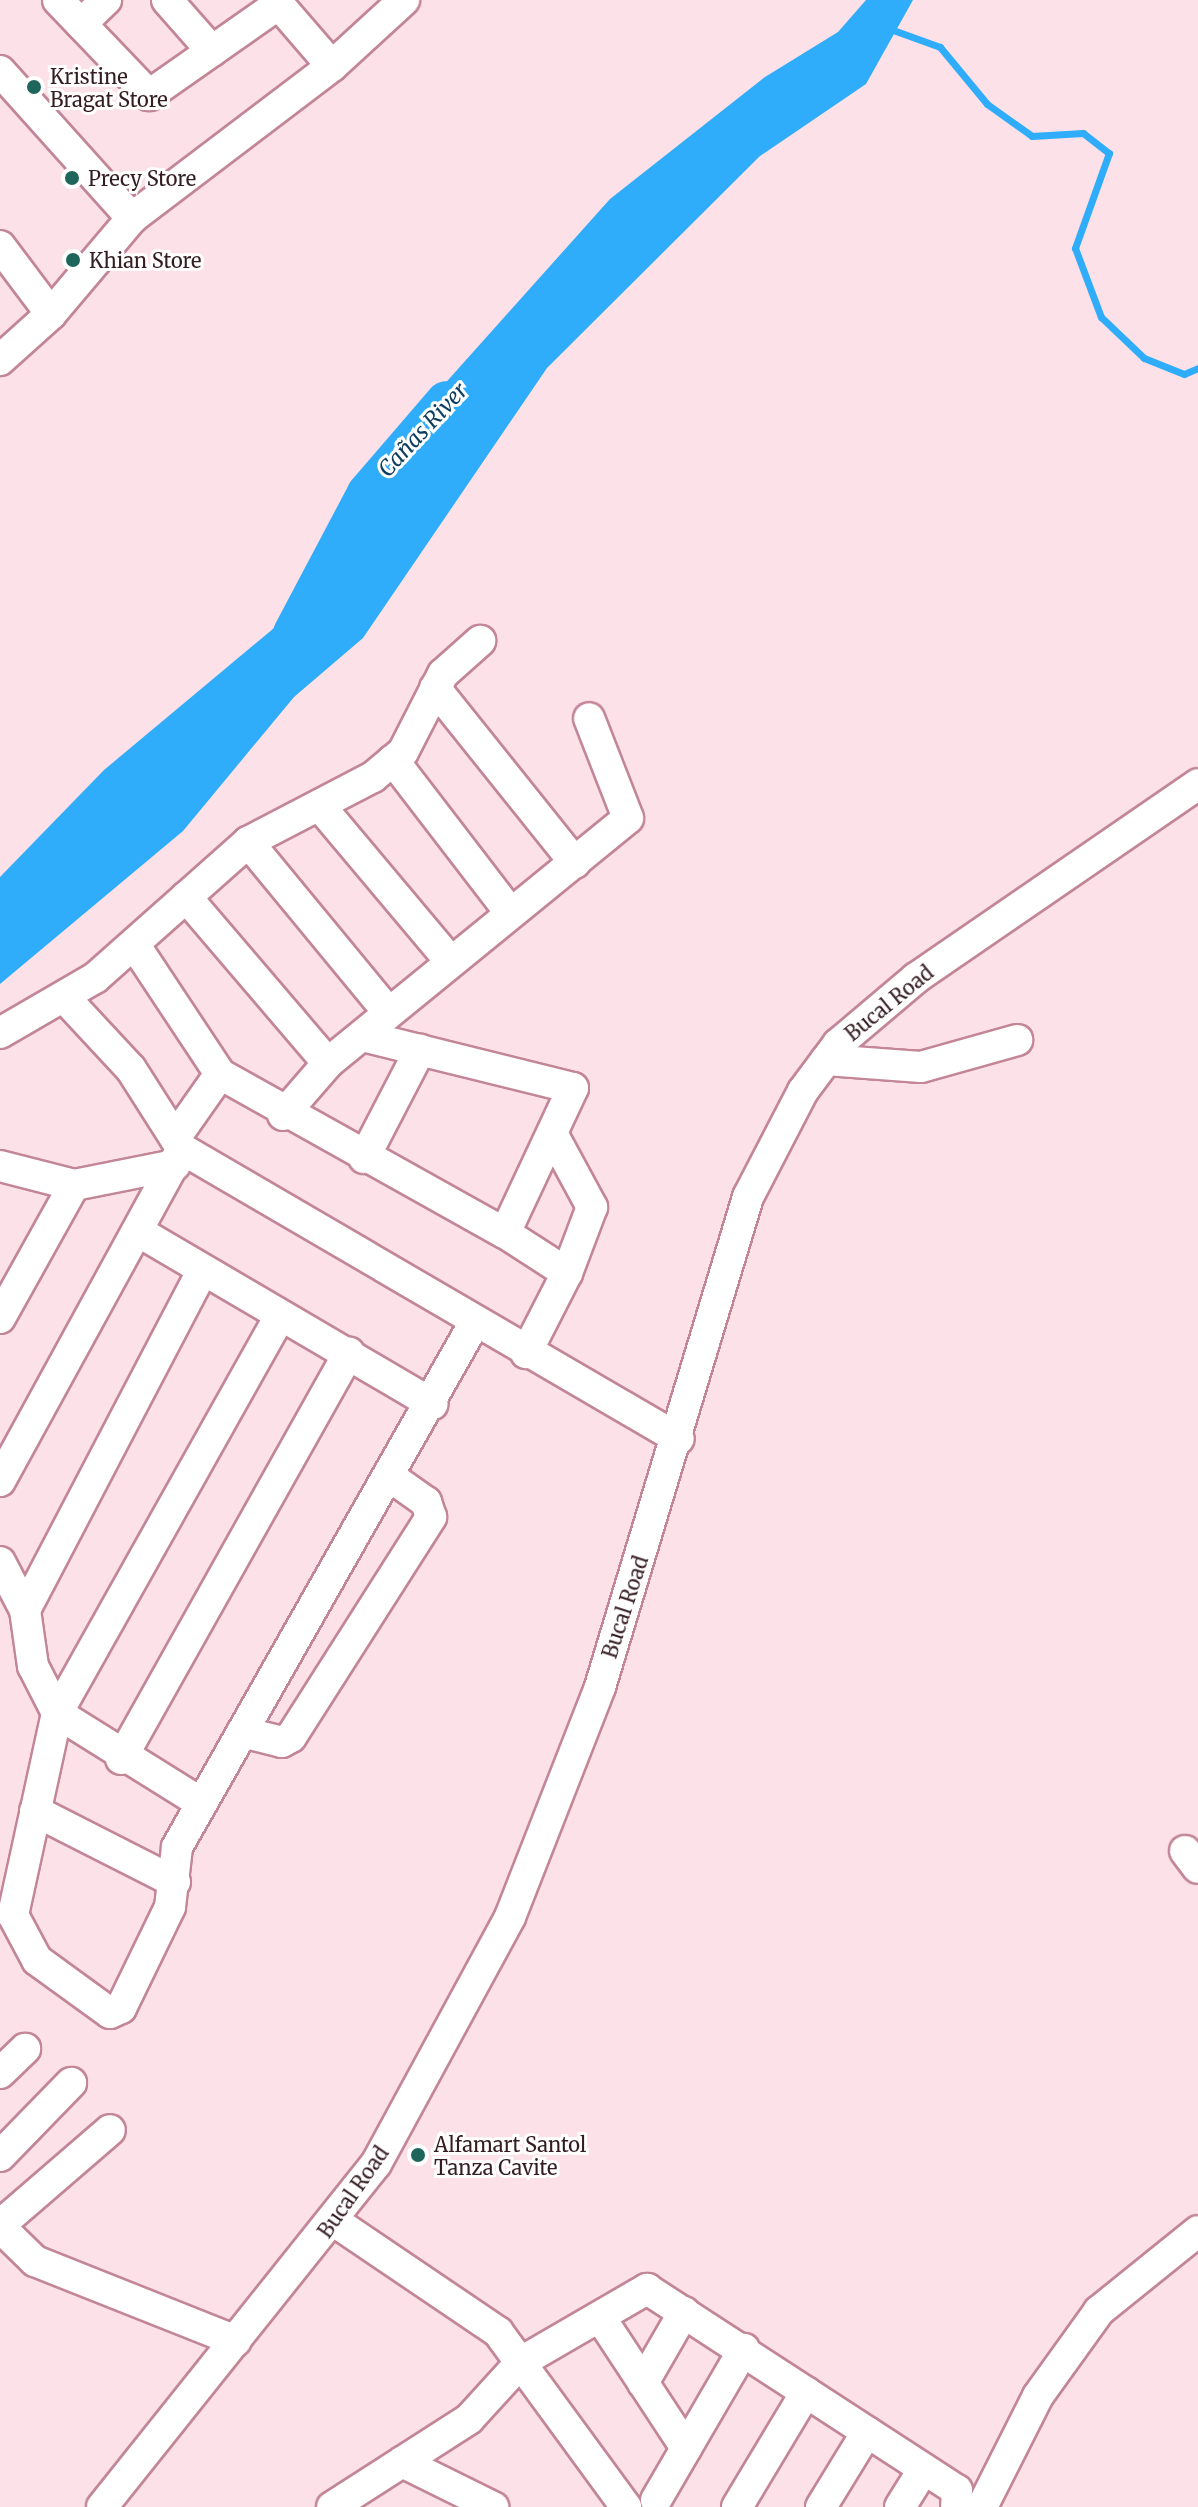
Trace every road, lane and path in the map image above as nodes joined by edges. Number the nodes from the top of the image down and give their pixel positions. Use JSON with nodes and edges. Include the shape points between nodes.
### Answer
{"nodes":[{"id":1,"x":58,"y":0,"type":"edge"},
{"id":2,"x":106,"y":0,"type":"edge"},
{"id":3,"x":167,"y":0,"type":"edge"},
{"id":4,"x":404,"y":0,"type":"edge"},
{"id":5,"x":277,"y":2,"type":"edge"},
{"id":6,"x":81,"y":24,"type":"junction"},
{"id":7,"x":212,"y":51,"type":"junction"},
{"id":8,"x":332,"y":66,"type":"junction"},
{"id":9,"x":0,"y":71,"type":"edge"},
{"id":10,"x":132,"y":218,"type":"junction"},
{"id":11,"x":0,"y":246,"type":"edge"},
{"id":12,"x":51,"y":314,"type":"junction"},
{"id":13,"x":0,"y":360,"type":"edge"},
{"id":14,"x":480,"y":641,"type":"dead end"},
{"id":15,"x":435,"y":688,"type":"junction"},
{"id":16,"x":589,"y":718,"type":"dead end"},
{"id":17,"x":393,"y":760,"type":"junction"},
{"id":18,"x":1198,"y":784,"type":"edge"},
{"id":19,"x":320,"y":806,"type":"junction"},
{"id":20,"x":248,"y":842,"type":"junction"},
{"id":21,"x":575,"y":863,"type":"junction"},
{"id":22,"x":186,"y":897,"type":"junction"},
{"id":23,"x":509,"y":911,"type":"junction"},
{"id":24,"x":134,"y":944,"type":"junction"},
{"id":25,"x":449,"y":960,"type":"junction"},
{"id":26,"x":64,"y":997,"type":"junction"},
{"id":27,"x":388,"y":1012,"type":"junction"},
{"id":28,"x":0,"y":1033,"type":"edge"},
{"id":29,"x":363,"y":1036,"type":"junction"},
{"id":30,"x":1017,"y":1040,"type":"dead end"},
{"id":31,"x":420,"y":1050,"type":"junction"},
{"id":32,"x":826,"y":1060,"type":"junction"},
{"id":33,"x":328,"y":1063,"type":"junction"},
{"id":34,"x":220,"y":1074,"type":"junction"},
{"id":35,"x":283,"y":1115,"type":"junction"},
{"id":36,"x":554,"y":1137,"type":"junction"},
{"id":37,"x":177,"y":1151,"type":"junction"},
{"id":38,"x":364,"y":1158,"type":"junction"},
{"id":39,"x":0,"y":1166,"type":"edge"},
{"id":40,"x":74,"y":1185,"type":"junction"},
{"id":41,"x":141,"y":1233,"type":"junction"},
{"id":42,"x":505,"y":1233,"type":"junction"},
{"id":43,"x":202,"y":1271,"type":"junction"},
{"id":44,"x":567,"y":1273,"type":"junction"},
{"id":45,"x":280,"y":1316,"type":"junction"},
{"id":46,"x":0,"y":1318,"type":"edge"},
{"id":47,"x":475,"y":1322,"type":"junction"},
{"id":48,"x":349,"y":1353,"type":"junction"},
{"id":49,"x":526,"y":1353,"type":"junction"},
{"id":50,"x":433,"y":1404,"type":"junction"},
{"id":51,"x":679,"y":1439,"type":"junction"},
{"id":52,"x":392,"y":1478,"type":"junction"},
{"id":53,"x":0,"y":1481,"type":"edge"},
{"id":54,"x":0,"y":1562,"type":"edge"},
{"id":55,"x":25,"y":1610,"type":"junction"},
{"id":56,"x":57,"y":1713,"type":"junction"},
{"id":57,"x":242,"y":1732,"type":"junction"},
{"id":58,"x":121,"y":1759,"type":"junction"},
{"id":59,"x":201,"y":1803,"type":"junction"},
{"id":60,"x":35,"y":1811,"type":"junction"},
{"id":61,"x":175,"y":1882,"type":"junction"},
{"id":62,"x":25,"y":2049,"type":"dead end"},
{"id":63,"x":0,"y":2073,"type":"edge"},
{"id":64,"x":71,"y":2083,"type":"dead end"},
{"id":65,"x":110,"y":2130,"type":"dead end"},
{"id":66,"x":0,"y":2156,"type":"edge"},
{"id":67,"x":334,"y":2221,"type":"junction"},
{"id":68,"x":0,"y":2226,"type":"edge"},
{"id":69,"x":1198,"y":2231,"type":"edge"},
{"id":70,"x":684,"y":2312,"type":"junction"},
{"id":71,"x":600,"y":2317,"type":"junction"},
{"id":72,"x":236,"y":2341,"type":"junction"},
{"id":73,"x":744,"y":2349,"type":"junction"},
{"id":74,"x":521,"y":2362,"type":"junction"},
{"id":75,"x":643,"y":2383,"type":"junction"},
{"id":76,"x":806,"y":2392,"type":"junction"},
{"id":77,"x":867,"y":2432,"type":"junction"},
{"id":78,"x":686,"y":2448,"type":"junction"},
{"id":79,"x":402,"y":2462,"type":"junction"},
{"id":80,"x":923,"y":2470,"type":"junction"},
{"id":81,"x":657,"y":2505,"type":"edge"},
{"id":82,"x":102,"y":2507,"type":"edge"},
{"id":83,"x":332,"y":2507,"type":"edge"},
{"id":84,"x":493,"y":2507,"type":"edge"},
{"id":85,"x":626,"y":2507,"type":"edge"},
{"id":86,"x":737,"y":2507,"type":"edge"},
{"id":87,"x":821,"y":2507,"type":"edge"},
{"id":88,"x":900,"y":2507,"type":"edge"},
{"id":89,"x":956,"y":2507,"type":"edge"},
{"id":90,"x":982,"y":2507,"type":"edge"}],
"edges":[{"from":1,"to":6,"type":"street"},
{"from":2,"to":6,"type":"street"},
{"from":3,"to":7,"type":"street"},
{"from":4,"to":8,"type":"street"},
{"from":5,"to":7,"type":"street"},
{"from":5,"to":8,"type":"street"},
{"from":6,"to":7,"type":"street","via":[[149,95]]},
{"from":8,"to":10,"type":"street"},
{"from":9,"to":10,"type":"street"},
{"from":10,"to":12,"type":"street"},
{"from":11,"to":12,"type":"street"},
{"from":12,"to":13,"type":"street"},
{"from":14,"to":15,"type":"street"},
{"from":15,"to":17,"type":"street"},
{"from":15,"to":21,"type":"street"},
{"from":16,"to":21,"type":"street","via":[[628,818]]},
{"from":17,"to":19,"type":"street"},
{"from":17,"to":23,"type":"street"},
{"from":18,"to":32,"type":"street","name":"Bucal Road","via":[[916,978]]},
{"from":19,"to":20,"type":"street"},
{"from":19,"to":25,"type":"street"},
{"from":20,"to":22,"type":"street"},
{"from":20,"to":27,"type":"street"},
{"from":21,"to":23,"type":"street"},
{"from":22,"to":24,"type":"street"},
{"from":22,"to":33,"type":"street"},
{"from":23,"to":25,"type":"street"},
{"from":24,"to":26,"type":"street"},
{"from":24,"to":34,"type":"street"},
{"from":25,"to":27,"type":"street"},
{"from":26,"to":28,"type":"street"},
{"from":26,"to":37,"type":"street","via":[[131,1069]]},
{"from":27,"to":29,"type":"street"},
{"from":29,"to":31,"type":"street"},
{"from":29,"to":33,"type":"street"},
{"from":30,"to":32,"type":"street","via":[[921,1067]]},
{"from":31,"to":36,"type":"street","via":[[573,1088]]},
{"from":31,"to":38,"type":"street"},
{"from":32,"to":51,"type":"street","name":"Bucal Road","via":[[748,1197]]},
{"from":33,"to":35,"type":"street"},
{"from":34,"to":35,"type":"street"},
{"from":34,"to":37,"type":"street"},
{"from":35,"to":38,"type":"street"},
{"from":36,"to":42,"type":"street"},
{"from":36,"to":44,"type":"street","via":[[592,1207]]},
{"from":37,"to":40,"type":"street"},
{"from":37,"to":41,"type":"street"},
{"from":37,"to":47,"type":"street"},
{"from":38,"to":42,"type":"street"},
{"from":39,"to":40,"type":"street"},
{"from":40,"to":46,"type":"street"},
{"from":41,"to":43,"type":"street"},
{"from":41,"to":53,"type":"street"},
{"from":42,"to":44,"type":"street"},
{"from":43,"to":45,"type":"street"},
{"from":43,"to":55,"type":"street"},
{"from":44,"to":49,"type":"street"},
{"from":45,"to":48,"type":"street"},
{"from":45,"to":56,"type":"street"},
{"from":47,"to":49,"type":"street"},
{"from":47,"to":50,"type":"street"},
{"from":48,"to":50,"type":"street"},
{"from":48,"to":58,"type":"street"},
{"from":49,"to":51,"type":"street"},
{"from":50,"to":52,"type":"street"},
{"from":51,"to":67,"type":"street","name":"Bucal Road","via":[[600,1687],[510,1917],[376,2164]]},
{"from":52,"to":57,"type":"street"},
{"from":52,"to":57,"type":"street","via":[[426,1502],[431,1517],[291,1737],[282,1742]]},
{"from":54,"to":55,"type":"street"},
{"from":55,"to":56,"type":"street","via":[[33,1666]]},
{"from":56,"to":58,"type":"street"},
{"from":56,"to":60,"type":"street"},
{"from":57,"to":59,"type":"street"},
{"from":58,"to":59,"type":"street"},
{"from":59,"to":61,"type":"street","via":[[177,1847]]},
{"from":60,"to":61,"type":"street"},
{"from":60,"to":61,"type":"street","via":[[13,1915],[37,1960],[98,2009],[121,2008]]},
{"from":62,"to":63,"type":"street"},
{"from":64,"to":66,"type":"street"},
{"from":65,"to":68,"type":"street"},
{"from":67,"to":72,"type":"street","name":"Bucal Road"},
{"from":67,"to":74,"type":"street","via":[[483,2317]]},
{"from":68,"to":72,"type":"street","via":[[35,2261]]},
{"from":69,"to":90,"type":"street","via":[[1099,2311],[1038,2396]]},
{"from":70,"to":71,"type":"street","via":[[647,2289]]},
{"from":70,"to":73,"type":"street"},
{"from":70,"to":75,"type":"street"},
{"from":71,"to":74,"type":"street"},
{"from":71,"to":75,"type":"street"},
{"from":72,"to":82,"type":"street","name":"Bucal Road"},
{"from":73,"to":76,"type":"street"},
{"from":73,"to":78,"type":"street"},
{"from":74,"to":79,"type":"street","via":[[469,2419]]},
{"from":74,"to":85,"type":"street"},
{"from":75,"to":78,"type":"street"},
{"from":76,"to":77,"type":"street"},
{"from":76,"to":86,"type":"street"},
{"from":77,"to":80,"type":"street"},
{"from":77,"to":87,"type":"street"},
{"from":78,"to":81,"type":"street"},
{"from":79,"to":83,"type":"street"},
{"from":79,"to":84,"type":"street"},
{"from":80,"to":88,"type":"street"},
{"from":80,"to":89,"type":"street","via":[[957,2490]]}]}
